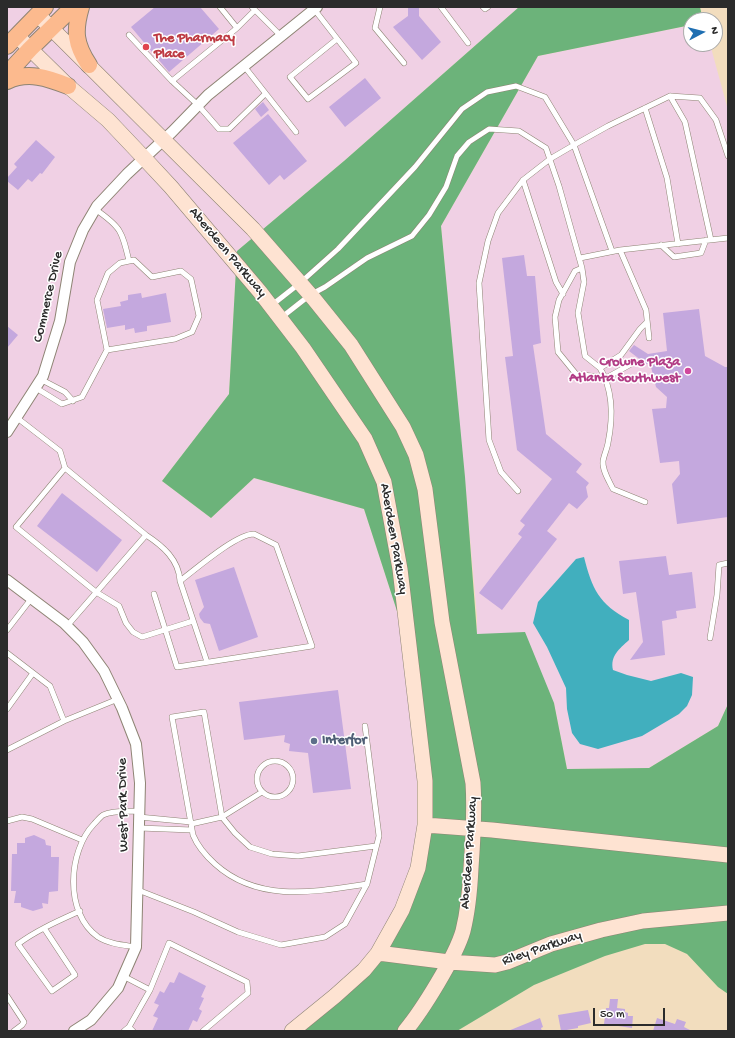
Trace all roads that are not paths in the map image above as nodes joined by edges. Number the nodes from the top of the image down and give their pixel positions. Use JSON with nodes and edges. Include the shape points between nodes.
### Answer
{"nodes":[{"id":1,"x":73,"y":7,"type":"edge"},
{"id":2,"x":81,"y":7,"type":"edge"},
{"id":3,"x":220,"y":7,"type":"edge"},
{"id":4,"x":380,"y":7,"type":"edge"},
{"id":5,"x":441,"y":7,"type":"edge"},
{"id":6,"x":483,"y":7,"type":"edge"},
{"id":7,"x":488,"y":7,"type":"edge"},
{"id":8,"x":254,"y":8,"type":"edge"},
{"id":9,"x":316,"y":8,"type":"edge"},
{"id":10,"x":42,"y":11,"type":"edge"},
{"id":11,"x":51,"y":28,"type":"junction"},
{"id":12,"x":237,"y":28,"type":"junction"},
{"id":13,"x":129,"y":35,"type":"dead end"},
{"id":14,"x":281,"y":36,"type":"junction"},
{"id":15,"x":337,"y":39,"type":"junction"},
{"id":16,"x":12,"y":41,"type":"edge"},
{"id":17,"x":468,"y":42,"type":"dead end"},
{"id":18,"x":30,"y":49,"type":"junction"},
{"id":19,"x":404,"y":63,"type":"dead end"},
{"id":20,"x":88,"y":65,"type":"junction"},
{"id":21,"x":244,"y":66,"type":"junction"},
{"id":22,"x":7,"y":74,"type":"edge"},
{"id":23,"x":7,"y":81,"type":"edge"},
{"id":24,"x":172,"y":81,"type":"junction"},
{"id":25,"x":68,"y":86,"type":"junction"},
{"id":26,"x":266,"y":94,"type":"junction"},
{"id":27,"x":670,"y":96,"type":"junction"},
{"id":28,"x":198,"y":105,"type":"junction"},
{"id":29,"x":645,"y":108,"type":"junction"},
{"id":30,"x":296,"y":132,"type":"dead end"},
{"id":31,"x":164,"y":139,"type":"junction"},
{"id":32,"x":574,"y":145,"type":"junction"},
{"id":33,"x":728,"y":156,"type":"edge"},
{"id":34,"x":144,"y":158,"type":"junction"},
{"id":35,"x":550,"y":159,"type":"junction"},
{"id":36,"x":523,"y":180,"type":"junction"},
{"id":37,"x":95,"y":209,"type":"junction"},
{"id":38,"x":728,"y":238,"type":"edge"},
{"id":39,"x":709,"y":240,"type":"junction"},
{"id":40,"x":678,"y":244,"type":"junction"},
{"id":41,"x":661,"y":245,"type":"junction"},
{"id":42,"x":620,"y":250,"type":"junction"},
{"id":43,"x":612,"y":251,"type":"junction"},
{"id":44,"x":580,"y":258,"type":"junction"},
{"id":45,"x":129,"y":261,"type":"junction"},
{"id":46,"x":582,"y":268,"type":"junction"},
{"id":47,"x":300,"y":283,"type":"junction"},
{"id":48,"x":563,"y":294,"type":"junction"},
{"id":49,"x":310,"y":295,"type":"junction"},
{"id":50,"x":270,"y":306,"type":"junction"},
{"id":51,"x":280,"y":318,"type":"junction"},
{"id":52,"x":648,"y":322,"type":"junction"},
{"id":53,"x":649,"y":338,"type":"dead end"},
{"id":54,"x":107,"y":350,"type":"junction"},
{"id":55,"x":633,"y":363,"type":"dead end"},
{"id":56,"x":600,"y":368,"type":"junction"},
{"id":57,"x":606,"y":378,"type":"junction"},
{"id":58,"x":39,"y":384,"type":"junction"},
{"id":59,"x":73,"y":401,"type":"junction"},
{"id":60,"x":12,"y":420,"type":"edge"},
{"id":61,"x":7,"y":432,"type":"edge"},
{"id":62,"x":65,"y":468,"type":"junction"},
{"id":63,"x":518,"y":491,"type":"dead end"},
{"id":64,"x":645,"y":502,"type":"dead end"},
{"id":65,"x":146,"y":535,"type":"junction"},
{"id":66,"x":728,"y":563,"type":"edge"},
{"id":67,"x":7,"y":580,"type":"edge"},
{"id":68,"x":180,"y":581,"type":"junction"},
{"id":69,"x":96,"y":592,"type":"junction"},
{"id":70,"x":154,"y":594,"type":"dead end"},
{"id":71,"x":31,"y":599,"type":"junction"},
{"id":72,"x":193,"y":621,"type":"junction"},
{"id":73,"x":67,"y":626,"type":"junction"},
{"id":74,"x":7,"y":630,"type":"edge"},
{"id":75,"x":166,"y":630,"type":"junction"},
{"id":76,"x":710,"y":638,"type":"dead end"},
{"id":77,"x":7,"y":652,"type":"edge"},
{"id":78,"x":207,"y":662,"type":"junction"},
{"id":79,"x":33,"y":673,"type":"junction"},
{"id":80,"x":118,"y":699,"type":"junction"},
{"id":81,"x":7,"y":709,"type":"edge"},
{"id":82,"x":64,"y":721,"type":"junction"},
{"id":83,"x":365,"y":726,"type":"dead end"},
{"id":84,"x":7,"y":750,"type":"edge"},
{"id":85,"x":262,"y":792,"type":"junction"},
{"id":86,"x":139,"y":814,"type":"junction"},
{"id":87,"x":222,"y":817,"type":"junction"},
{"id":88,"x":7,"y":821,"type":"edge"},
{"id":89,"x":425,"y":825,"type":"junction"},
{"id":90,"x":191,"y":826,"type":"junction"},
{"id":91,"x":139,"y":828,"type":"junction"},
{"id":92,"x":474,"y":828,"type":"junction"},
{"id":93,"x":82,"y":840,"type":"junction"},
{"id":94,"x":376,"y":846,"type":"junction"},
{"id":95,"x":728,"y":855,"type":"edge"},
{"id":96,"x":367,"y":884,"type":"junction"},
{"id":97,"x":138,"y":890,"type":"junction"},
{"id":98,"x":80,"y":911,"type":"junction"},
{"id":99,"x":728,"y":913,"type":"edge"},
{"id":100,"x":44,"y":928,"type":"junction"},
{"id":101,"x":136,"y":947,"type":"junction"},
{"id":102,"x":378,"y":953,"type":"junction"},
{"id":103,"x":449,"y":962,"type":"junction"},
{"id":104,"x":123,"y":976,"type":"junction"},
{"id":105,"x":150,"y":990,"type":"junction"},
{"id":106,"x":7,"y":996,"type":"edge"},
{"id":107,"x":129,"y":1027,"type":"junction"},
{"id":108,"x":14,"y":1031,"type":"edge"},
{"id":109,"x":74,"y":1031,"type":"edge"},
{"id":110,"x":124,"y":1031,"type":"edge"},
{"id":111,"x":133,"y":1031,"type":"edge"},
{"id":112,"x":203,"y":1031,"type":"edge"},
{"id":113,"x":292,"y":1031,"type":"edge"},
{"id":114,"x":405,"y":1031,"type":"edge"}],
"edges":[{"from":1,"to":11,"type":"main road"},
{"from":2,"to":20,"type":"main road","via":[[76,40]]},
{"from":3,"to":12,"type":"lane"},
{"from":4,"to":19,"type":"lane","via":[[375,28]]},
{"from":5,"to":17,"type":"lane"},
{"from":6,"to":7,"type":"lane"},
{"from":8,"to":12,"type":"lane"},
{"from":8,"to":14,"type":"lane"},
{"from":9,"to":14,"type":"street","name":"Commerce Drive"},
{"from":9,"to":15,"type":"lane"},
{"from":10,"to":11,"type":"street","name":"Aberdeen Parkway"},
{"from":10,"to":16,"type":"main road"},
{"from":11,"to":18,"type":"main road"},
{"from":11,"to":20,"type":"street","name":"Aberdeen Parkway"},
{"from":12,"to":24,"type":"lane"},
{"from":13,"to":24,"type":"lane"},
{"from":14,"to":21,"type":"street","name":"Commerce Drive"},
{"from":15,"to":15,"type":"lane","via":[[356,63],[308,99],[290,78]]},
{"from":16,"to":18,"type":"street","name":"Aberdeen Parkway"},
{"from":18,"to":22,"type":"main road"},
{"from":18,"to":25,"type":"street","name":"Aberdeen Parkway"},
{"from":20,"to":31,"type":"street","name":"Aberdeen Parkway"},
{"from":21,"to":26,"type":"lane"},
{"from":21,"to":28,"type":"street","name":"Commerce Drive"},
{"from":23,"to":25,"type":"main road","via":[[28,75],[47,78]]},
{"from":24,"to":28,"type":"lane"},
{"from":25,"to":34,"type":"street","name":"Aberdeen Parkway","via":[[108,120]]},
{"from":26,"to":28,"type":"lane","via":[[229,129],[224,130],[219,129]]},
{"from":26,"to":30,"type":"lane"},
{"from":27,"to":29,"type":"lane"},
{"from":27,"to":33,"type":"lane","via":[[700,98],[716,120]]},
{"from":27,"to":39,"type":"lane","via":[[685,122]]},
{"from":28,"to":31,"type":"street","name":"Commerce Drive"},
{"from":29,"to":32,"type":"lane"},
{"from":29,"to":40,"type":"lane","via":[[667,178]]},
{"from":31,"to":34,"type":"street","name":"Commerce Drive"},
{"from":31,"to":47,"type":"street","name":"Aberdeen Parkway","via":[[253,229]]},
{"from":32,"to":35,"type":"lane"},
{"from":32,"to":43,"type":"lane"},
{"from":32,"to":47,"type":"lane","via":[[545,97],[516,86],[487,92],[462,109],[383,203]]},
{"from":34,"to":37,"type":"street","name":"Commerce Drive"},
{"from":34,"to":50,"type":"street","name":"Aberdeen Parkway"},
{"from":35,"to":36,"type":"lane"},
{"from":35,"to":44,"type":"lane"},
{"from":35,"to":49,"type":"lane","via":[[546,148],[519,131],[489,129],[469,142],[457,156],[446,187],[412,236],[367,258]]},
{"from":36,"to":48,"type":"lane","via":[[556,282]]},
{"from":36,"to":63,"type":"lane","via":[[498,213],[488,241],[479,283],[489,440],[501,472]]},
{"from":37,"to":45,"type":"lane","via":[[116,224],[123,235]]},
{"from":37,"to":58,"type":"street","name":"Commerce Drive","via":[[70,262],[60,321]]},
{"from":38,"to":39,"type":"lane"},
{"from":39,"to":40,"type":"lane"},
{"from":39,"to":41,"type":"lane","via":[[701,253],[674,257]]},
{"from":40,"to":41,"type":"lane"},
{"from":41,"to":42,"type":"lane"},
{"from":42,"to":43,"type":"lane"},
{"from":42,"to":52,"type":"lane","via":[[646,310]]},
{"from":43,"to":44,"type":"lane"},
{"from":44,"to":46,"type":"lane"},
{"from":45,"to":54,"type":"lane","via":[[120,263],[108,273],[97,300]]},
{"from":45,"to":54,"type":"lane","via":[[134,260],[152,277],[181,271],[192,279],[199,316],[192,332],[175,339]]},
{"from":46,"to":48,"type":"lane","via":[[575,271]]},
{"from":46,"to":56,"type":"lane","via":[[584,282],[578,313],[585,356]]},
{"from":47,"to":49,"type":"street","name":"Aberdeen Parkway"},
{"from":47,"to":50,"type":"lane"},
{"from":48,"to":57,"type":"lane","via":[[555,317],[558,352],[576,374]]},
{"from":49,"to":51,"type":"lane"},
{"from":49,"to":92,"type":"street","name":"Aberdeen Parkway","via":[[351,344],[376,381],[404,427],[421,471],[442,622],[473,783]]},
{"from":50,"to":51,"type":"street","name":"Aberdeen Parkway"},
{"from":51,"to":89,"type":"street","name":"Aberdeen Parkway","via":[[365,439],[384,482],[400,569],[425,782]]},
{"from":52,"to":53,"type":"lane"},
{"from":52,"to":56,"type":"lane","via":[[621,355]]},
{"from":54,"to":59,"type":"lane","via":[[82,397]]},
{"from":55,"to":57,"type":"lane"},
{"from":56,"to":57,"type":"lane"},
{"from":57,"to":64,"type":"lane","via":[[612,423],[603,462],[607,476],[613,490]]},
{"from":58,"to":59,"type":"lane","via":[[65,392]]},
{"from":58,"to":59,"type":"lane","via":[[62,404]]},
{"from":58,"to":60,"type":"street","name":"Commerce Drive"},
{"from":60,"to":61,"type":"street","name":"Commerce Drive"},
{"from":60,"to":62,"type":"lane","via":[[60,451]]},
{"from":62,"to":65,"type":"lane"},
{"from":62,"to":69,"type":"lane","via":[[16,527]]},
{"from":65,"to":68,"type":"lane","via":[[158,543],[175,561],[180,571]]},
{"from":65,"to":69,"type":"lane"},
{"from":66,"to":76,"type":"lane","via":[[719,565]]},
{"from":67,"to":71,"type":"street","name":"West Park Drive"},
{"from":68,"to":72,"type":"lane"},
{"from":68,"to":78,"type":"lane","via":[[236,541],[248,534],[254,534],[276,545],[312,646]]},
{"from":69,"to":73,"type":"lane"},
{"from":69,"to":75,"type":"lane","via":[[119,606],[126,623],[134,633],[142,637]]},
{"from":70,"to":75,"type":"lane"},
{"from":71,"to":73,"type":"street","name":"West Park Drive"},
{"from":71,"to":74,"type":"lane"},
{"from":72,"to":75,"type":"lane"},
{"from":72,"to":78,"type":"lane"},
{"from":73,"to":80,"type":"street","name":"West Park Drive","via":[[83,642],[104,671]]},
{"from":75,"to":78,"type":"lane","via":[[177,667]]},
{"from":77,"to":79,"type":"lane"},
{"from":79,"to":81,"type":"lane"},
{"from":79,"to":82,"type":"lane","via":[[50,686]]},
{"from":80,"to":82,"type":"lane"},
{"from":80,"to":86,"type":"street","name":"West Park Drive","via":[[136,744],[140,783]]},
{"from":82,"to":84,"type":"lane"},
{"from":83,"to":94,"type":"lane","via":[[379,836]]},
{"from":85,"to":85,"type":"lane","via":[[273,797],[285,794],[292,784],[288,767],[278,761],[263,766],[258,776]]},
{"from":85,"to":87,"type":"lane"},
{"from":86,"to":90,"type":"lane"},
{"from":86,"to":91,"type":"street","name":"West Park Drive"},
{"from":86,"to":93,"type":"lane","via":[[112,812],[102,816],[89,828]]},
{"from":87,"to":90,"type":"lane"},
{"from":87,"to":90,"type":"lane","via":[[204,712],[172,717]]},
{"from":87,"to":94,"type":"lane","via":[[250,847],[272,854],[325,854]]},
{"from":88,"to":93,"type":"lane","via":[[22,817],[32,819]]},
{"from":89,"to":92,"type":"street"},
{"from":89,"to":102,"type":"street","name":"Aberdeen Parkway","via":[[418,868],[402,910]]},
{"from":90,"to":91,"type":"lane"},
{"from":90,"to":96,"type":"lane","via":[[197,846],[206,856],[227,875],[249,886],[272,891],[313,891]]},
{"from":91,"to":97,"type":"street","name":"West Park Drive"},
{"from":92,"to":95,"type":"street"},
{"from":92,"to":103,"type":"street","name":"Aberdeen Parkway","via":[[469,898],[463,932]]},
{"from":93,"to":98,"type":"lane","via":[[73,872],[75,898]]},
{"from":94,"to":96,"type":"lane"},
{"from":96,"to":97,"type":"lane","via":[[345,924],[325,937],[281,945],[238,932]]},
{"from":97,"to":101,"type":"street","name":"West Park Drive"},
{"from":98,"to":100,"type":"lane"},
{"from":98,"to":101,"type":"lane","via":[[83,920],[105,941]]},
{"from":99,"to":103,"type":"street","name":"Riley Parkway","via":[[644,921],[601,930],[551,944],[508,962],[494,965]]},
{"from":100,"to":100,"type":"lane","via":[[18,944],[52,991],[75,975]]},
{"from":101,"to":104,"type":"street","name":"West Park Drive"},
{"from":102,"to":103,"type":"street","name":"Riley Parkway"},
{"from":102,"to":113,"type":"street","name":"Aberdeen Parkway","via":[[364,970]]},
{"from":103,"to":114,"type":"street","name":"Aberdeen Parkway"},
{"from":104,"to":105,"type":"lane"},
{"from":104,"to":109,"type":"street","name":"West Park Drive","via":[[118,988],[91,1020]]},
{"from":105,"to":107,"type":"lane"},
{"from":105,"to":112,"type":"lane","via":[[169,943],[247,982],[248,993]]},
{"from":106,"to":108,"type":"lane","via":[[24,1022]]},
{"from":107,"to":110,"type":"lane"},
{"from":107,"to":111,"type":"lane"}]}
